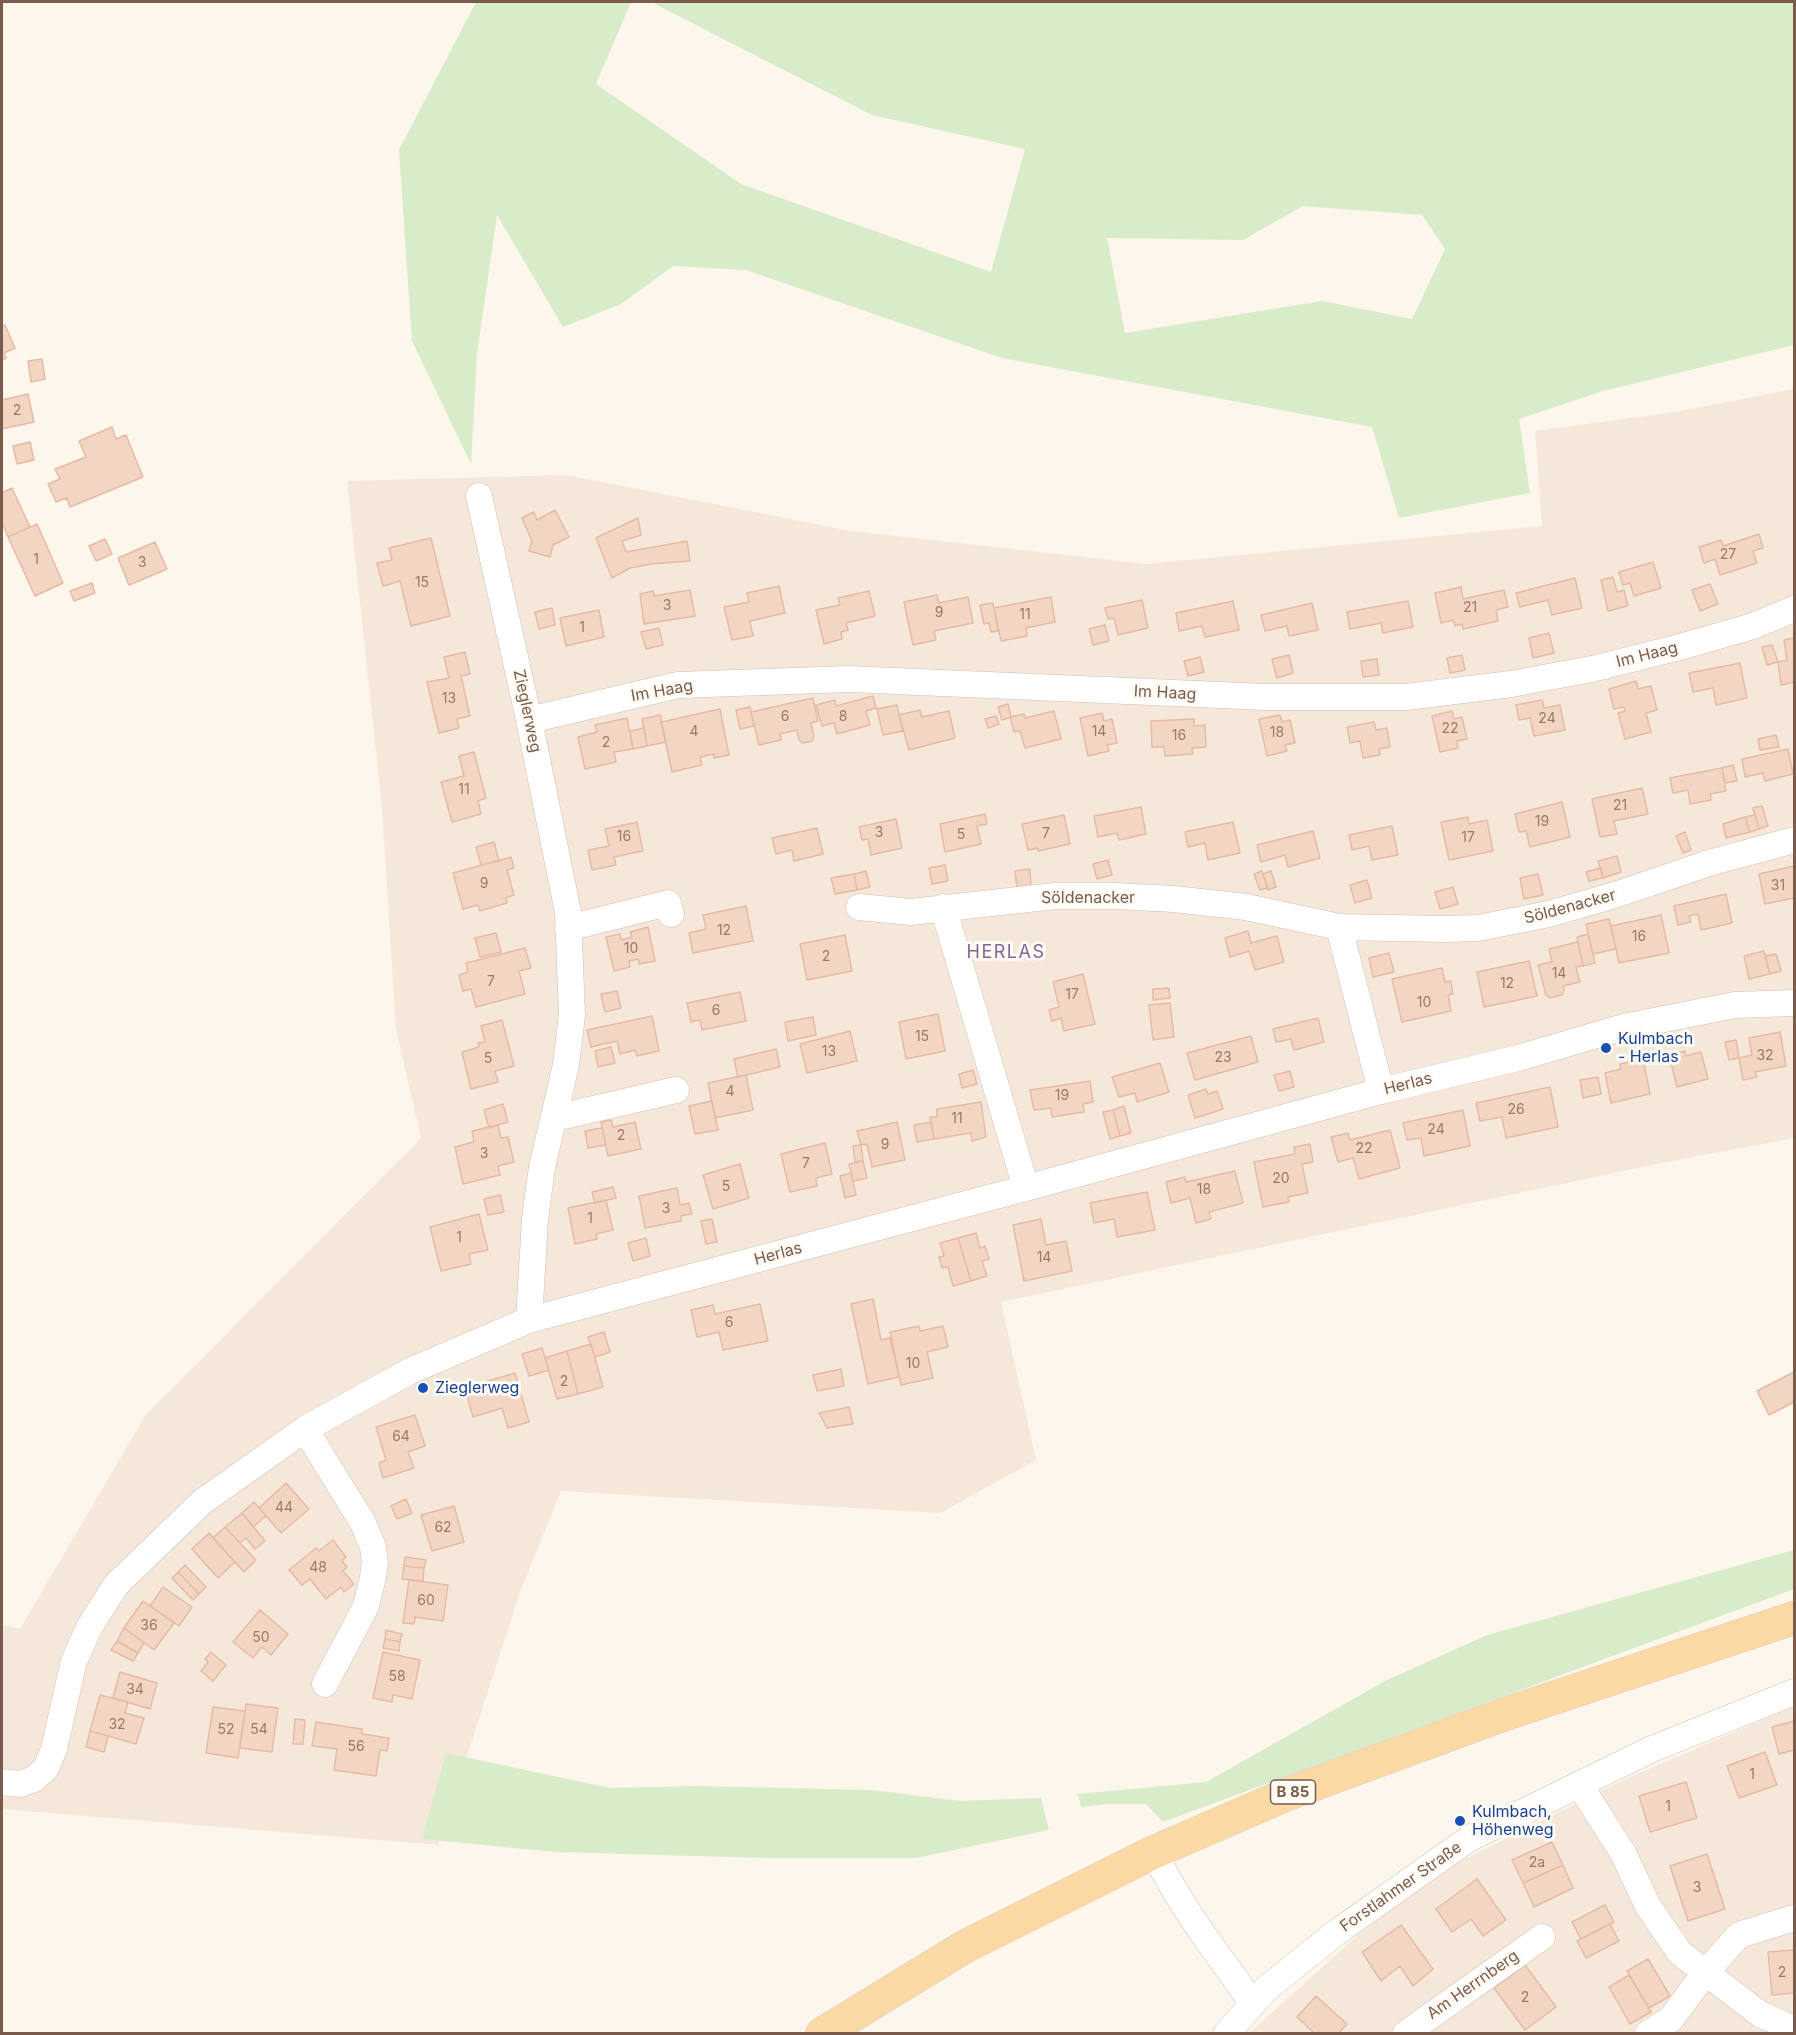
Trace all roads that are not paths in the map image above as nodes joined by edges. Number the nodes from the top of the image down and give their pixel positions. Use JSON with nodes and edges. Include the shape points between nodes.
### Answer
{"nodes":[{"id":1,"x":479,"y":496,"type":"dead end"},
{"id":2,"x":1794,"y":609,"type":"edge"},
{"id":3,"x":529,"y":720,"type":"junction"},
{"id":4,"x":1794,"y":840,"type":"edge"},
{"id":5,"x":859,"y":907,"type":"dead end"},
{"id":6,"x":943,"y":907,"type":"junction"},
{"id":7,"x":671,"y":914,"type":"dead end"},
{"id":8,"x":1339,"y":927,"type":"junction"},
{"id":9,"x":568,"y":928,"type":"junction"},
{"id":10,"x":1794,"y":1003,"type":"edge"},
{"id":11,"x":675,"y":1090,"type":"dead end"},
{"id":12,"x":1381,"y":1091,"type":"junction"},
{"id":13,"x":555,"y":1118,"type":"junction"},
{"id":14,"x":1026,"y":1188,"type":"junction"},
{"id":15,"x":529,"y":1320,"type":"junction"},
{"id":16,"x":304,"y":1429,"type":"junction"},
{"id":17,"x":1794,"y":1618,"type":"edge"},
{"id":18,"x":325,"y":1684,"type":"dead end"},
{"id":19,"x":1794,"y":1692,"type":"edge"},
{"id":20,"x":2,"y":1782,"type":"edge"},
{"id":21,"x":1579,"y":1784,"type":"junction"},
{"id":22,"x":1154,"y":1852,"type":"junction"},
{"id":23,"x":1794,"y":1918,"type":"edge"},
{"id":24,"x":1542,"y":1937,"type":"dead end"},
{"id":25,"x":1705,"y":1973,"type":"junction"},
{"id":26,"x":1252,"y":2004,"type":"junction"},
{"id":27,"x":1794,"y":2029,"type":"edge"},
{"id":28,"x":822,"y":2034,"type":"edge"},
{"id":29,"x":1226,"y":2034,"type":"edge"},
{"id":30,"x":1405,"y":2034,"type":"edge"},
{"id":31,"x":1648,"y":2034,"type":"edge"}],
"edges":[{"from":1,"to":3,"type":"street","name":"Zieglerweg"},
{"from":2,"to":3,"type":"street","name":"Im Haag","via":[[1743,629],[1592,669],[1406,697],[1266,697],[849,679],[678,685]]},
{"from":3,"to":9,"type":"street","name":"Zieglerweg"},
{"from":4,"to":8,"type":"street","name":"Söldenacker","via":[[1561,911],[1512,922],[1445,929]]},
{"from":5,"to":6,"type":"street","name":"Söldenacker","via":[[910,912]]},
{"from":6,"to":8,"type":"street","name":"Söldenacker","via":[[1055,896],[1126,896],[1246,907]]},
{"from":6,"to":14,"type":"street"},
{"from":7,"to":9,"type":"street","via":[[668,903]]},
{"from":8,"to":12,"type":"street"},
{"from":9,"to":13,"type":"street","name":"Zieglerweg","via":[[572,1015]]},
{"from":10,"to":12,"type":"street","name":"Herlas","via":[[1735,1005],[1624,1027]]},
{"from":11,"to":13,"type":"street"},
{"from":12,"to":14,"type":"street","name":"Herlas"},
{"from":13,"to":15,"type":"street","name":"Zieglerweg","via":[[542,1167],[535,1219]]},
{"from":14,"to":15,"type":"street","name":"Herlas"},
{"from":15,"to":16,"type":"street","name":"Herlas","via":[[410,1371]]},
{"from":16,"to":18,"type":"street","via":[[363,1523],[375,1562],[366,1606]]},
{"from":16,"to":20,"type":"street","name":"Herlas","via":[[202,1502],[116,1585],[74,1661],[46,1768],[20,1784]]},
{"from":17,"to":22,"type":"main road","number":"B 85","via":[[1508,1713],[1290,1793]]},
{"from":19,"to":21,"type":"street","name":"Forstlahmer Straße","via":[[1652,1749]]},
{"from":21,"to":25,"type":"street","via":[[1623,1853],[1648,1906],[1680,1953]]},
{"from":21,"to":26,"type":"street","name":"Forstlahmer Straße","via":[[1470,1838],[1337,1932]]},
{"from":22,"to":26,"type":"street","via":[[1174,1890]]},
{"from":22,"to":28,"type":"main road","number":"B 85","via":[[963,1947]]},
{"from":23,"to":25,"type":"street","via":[[1738,1935]]},
{"from":24,"to":30,"type":"street","name":"Am Herrnberg"},
{"from":25,"to":27,"type":"street","via":[[1760,2014]]},
{"from":25,"to":31,"type":"street","via":[[1671,2019]]},
{"from":26,"to":29,"type":"street","name":"Forstlahmer Straße"}]}
